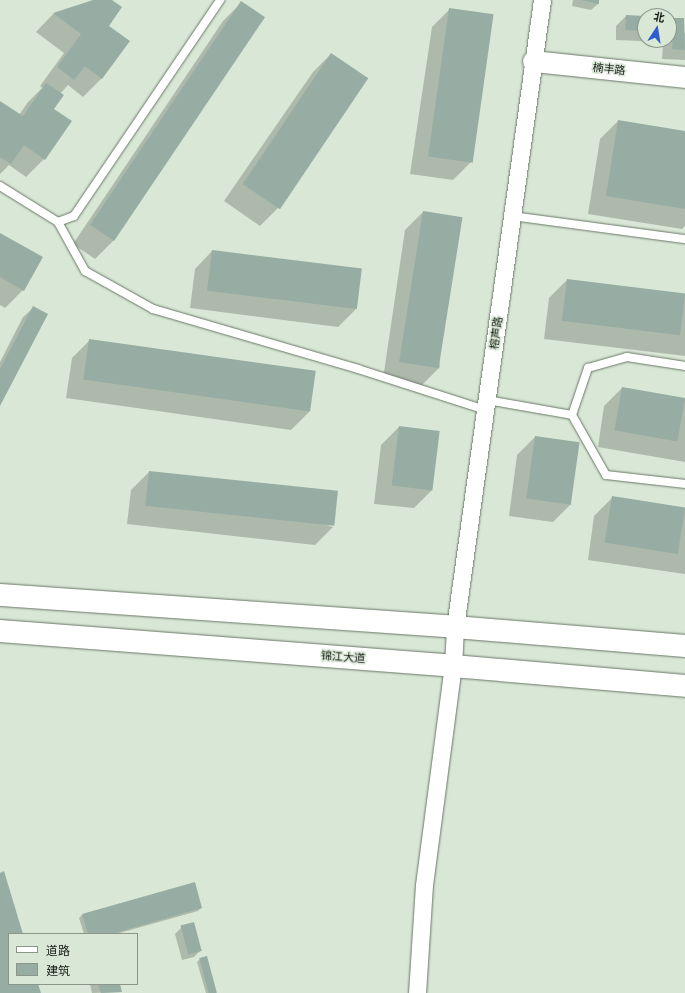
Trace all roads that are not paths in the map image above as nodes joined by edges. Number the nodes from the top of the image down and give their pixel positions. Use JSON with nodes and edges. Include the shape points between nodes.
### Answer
{"nodes":[{"id":1,"x":220,"y":0,"type":"edge"},
{"id":2,"x":542,"y":0,"type":"edge"},
{"id":3,"x":534,"y":61,"type":"junction"},
{"id":4,"x":685,"y":77,"type":"edge"},
{"id":5,"x":0,"y":186,"type":"edge"},
{"id":6,"x":512,"y":216,"type":"junction"},
{"id":7,"x":58,"y":222,"type":"junction"},
{"id":8,"x":685,"y":239,"type":"edge"},
{"id":9,"x":685,"y":366,"type":"edge"},
{"id":10,"x":486,"y":405,"type":"junction"},
{"id":11,"x":572,"y":415,"type":"junction"},
{"id":12,"x":685,"y":484,"type":"edge"},
{"id":13,"x":0,"y":596,"type":"edge"},
{"id":14,"x":456,"y":627,"type":"junction"},
{"id":15,"x":0,"y":631,"type":"edge"},
{"id":16,"x":685,"y":646,"type":"edge"},
{"id":17,"x":453,"y":666,"type":"junction"},
{"id":18,"x":685,"y":686,"type":"edge"},
{"id":19,"x":417,"y":993,"type":"edge"}],
"edges":[{"from":1,"to":7,"type":"lane","via":[[74,216]]},
{"from":2,"to":3,"type":"street","name":"榕声路"},
{"from":3,"to":4,"type":"street","name":"楠丰路"},
{"from":3,"to":6,"type":"street","name":"榕声路"},
{"from":5,"to":7,"type":"lane"},
{"from":6,"to":8,"type":"lane"},
{"from":6,"to":10,"type":"street","name":"榕声路"},
{"from":7,"to":10,"type":"lane","via":[[85,272],[153,309]]},
{"from":9,"to":11,"type":"lane","via":[[627,357],[588,368]]},
{"from":10,"to":11,"type":"lane"},
{"from":10,"to":14,"type":"street","name":"榕声路"},
{"from":11,"to":12,"type":"lane","via":[[606,475]]},
{"from":13,"to":14,"type":"main road"},
{"from":14,"to":16,"type":"main road"},
{"from":14,"to":17,"type":"street","name":"榕声路"},
{"from":15,"to":17,"type":"main road","name":"锦江大道"},
{"from":17,"to":18,"type":"main road","name":"锦江大道"},
{"from":17,"to":19,"type":"street","name":"榕声路","via":[[424,885]]}]}
